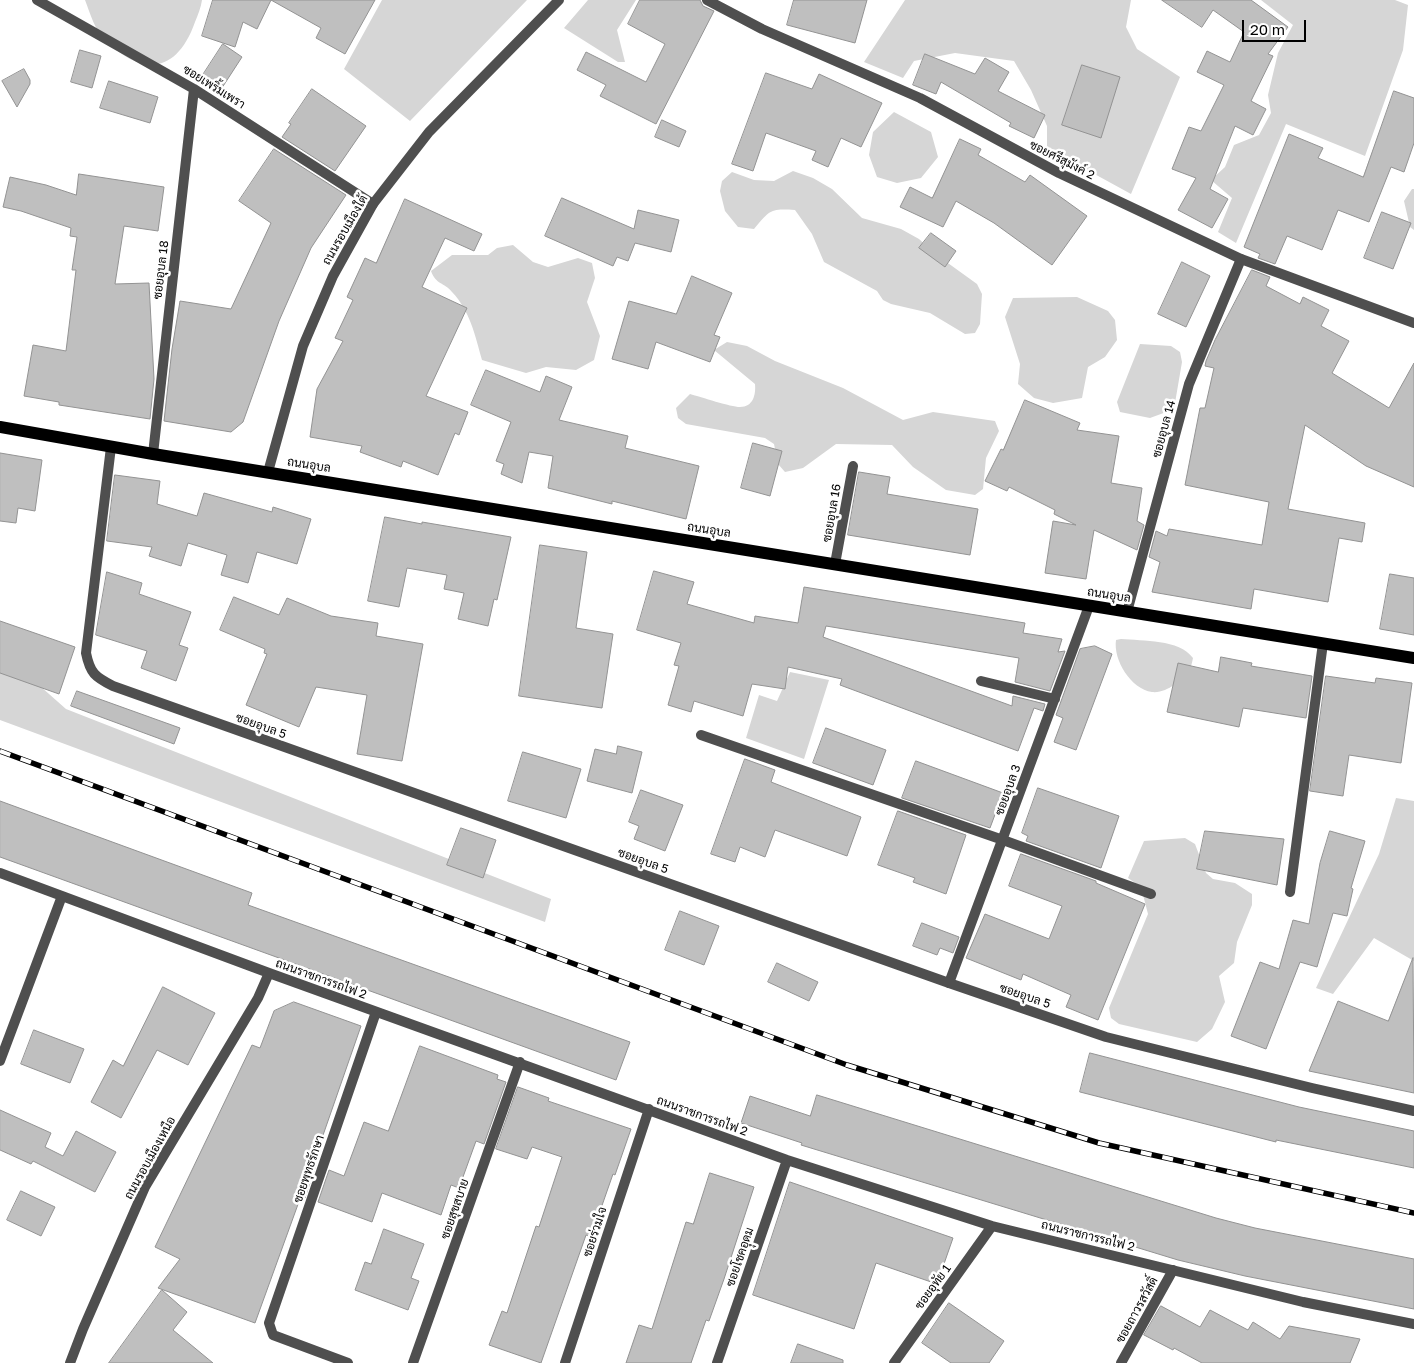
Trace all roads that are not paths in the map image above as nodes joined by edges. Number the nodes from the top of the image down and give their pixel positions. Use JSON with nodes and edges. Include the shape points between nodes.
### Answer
{"nodes":[{"id":1,"x":37,"y":0,"type":"edge"},
{"id":2,"x":559,"y":0,"type":"edge"},
{"id":3,"x":707,"y":0,"type":"edge"},
{"id":4,"x":194,"y":89,"type":"junction"},
{"id":5,"x":373,"y":204,"type":"junction"},
{"id":6,"x":1241,"y":259,"type":"junction"},
{"id":7,"x":1414,"y":323,"type":"edge"},
{"id":8,"x":0,"y":427,"type":"edge"},
{"id":9,"x":111,"y":447,"type":"junction"},
{"id":10,"x":153,"y":454,"type":"junction"},
{"id":11,"x":853,"y":466,"type":"dead end"},
{"id":12,"x":268,"y":472,"type":"junction"},
{"id":13,"x":835,"y":564,"type":"junction"},
{"id":14,"x":1089,"y":606,"type":"junction"},
{"id":15,"x":1127,"y":612,"type":"junction"},
{"id":16,"x":1323,"y":644,"type":"junction"},
{"id":17,"x":1414,"y":658,"type":"edge"},
{"id":18,"x":981,"y":681,"type":"dead end"},
{"id":19,"x":1055,"y":699,"type":"junction"},
{"id":20,"x":702,"y":735,"type":"dead end"},
{"id":21,"x":1002,"y":840,"type":"junction"},
{"id":22,"x":0,"y":873,"type":"edge"},
{"id":23,"x":1290,"y":892,"type":"dead end"},
{"id":24,"x":1151,"y":894,"type":"dead end"},
{"id":25,"x":62,"y":896,"type":"junction"},
{"id":26,"x":269,"y":973,"type":"junction"},
{"id":27,"x":949,"y":984,"type":"junction"},
{"id":28,"x":376,"y":1012,"type":"junction"},
{"id":29,"x":0,"y":1061,"type":"edge"},
{"id":30,"x":520,"y":1062,"type":"junction"},
{"id":31,"x":648,"y":1109,"type":"junction"},
{"id":32,"x":1414,"y":1111,"type":"edge"},
{"id":33,"x":787,"y":1160,"type":"junction"},
{"id":34,"x":992,"y":1226,"type":"junction"},
{"id":35,"x":1174,"y":1270,"type":"junction"},
{"id":36,"x":1414,"y":1324,"type":"edge"},
{"id":37,"x":70,"y":1363,"type":"edge"},
{"id":38,"x":348,"y":1363,"type":"edge"},
{"id":39,"x":413,"y":1363,"type":"edge"},
{"id":40,"x":565,"y":1363,"type":"edge"},
{"id":41,"x":718,"y":1363,"type":"edge"},
{"id":42,"x":894,"y":1363,"type":"edge"},
{"id":43,"x":1121,"y":1363,"type":"edge"}],
"edges":[{"from":1,"to":4,"type":"street","name":"ซอยเพริ้มเพรา"},
{"from":2,"to":5,"type":"street","name":"ถนนรอบเมืองใต้","via":[[429,132]]},
{"from":3,"to":6,"type":"street","name":"ซอยศรีสุมังค์ 2","via":[[762,29],[920,98],[1058,173]]},
{"from":4,"to":5,"type":"street","name":"ซอยเพริ้มเพรา"},
{"from":4,"to":10,"type":"street","name":"ซอยอุบล 18"},
{"from":5,"to":12,"type":"street","name":"ถนนรอบเมืองใต้","via":[[333,276],[303,346]]},
{"from":6,"to":7,"type":"street","name":"ซอยศรีสุมังค์ 2"},
{"from":6,"to":15,"type":"street","name":"ซอยอุบล 14","via":[[1189,384]]},
{"from":8,"to":9,"type":"main road","name":"ถนนอุบล"},
{"from":9,"to":10,"type":"main road","name":"ถนนอุบล"},
{"from":9,"to":27,"type":"street","name":"ซอยอุบล 5","via":[[86,653],[89,668],[98,679]]},
{"from":10,"to":12,"type":"main road","name":"ถนนอุบล"},
{"from":11,"to":13,"type":"street","name":"ซอยอุบล 16"},
{"from":12,"to":13,"type":"main road","name":"ถนนอุบล"},
{"from":13,"to":14,"type":"main road","name":"ถนนอุบล"},
{"from":14,"to":15,"type":"main road","name":"ถนนอุบล"},
{"from":14,"to":19,"type":"street","name":"ซอยอุบล 3"},
{"from":15,"to":16,"type":"main road","name":"ถนนอุบล"},
{"from":16,"to":17,"type":"main road","name":"ถนนอุบล"},
{"from":16,"to":23,"type":"street"},
{"from":18,"to":19,"type":"street"},
{"from":19,"to":21,"type":"street","name":"ซอยอุบล 3"},
{"from":20,"to":21,"type":"street"},
{"from":21,"to":24,"type":"street"},
{"from":21,"to":27,"type":"street","name":"ซอยอุบล 3"},
{"from":22,"to":25,"type":"street","name":"ถนนราชการรถไฟ 2"},
{"from":25,"to":26,"type":"street","name":"ถนนราชการรถไฟ 2"},
{"from":25,"to":29,"type":"street"},
{"from":26,"to":28,"type":"street","name":"ถนนราชการรถไฟ 2"},
{"from":26,"to":37,"type":"street","name":"ถนนรอบเมืองเหนือ","via":[[258,998],[145,1187]]},
{"from":27,"to":32,"type":"street","name":"ซอยอุบล 5","via":[[1106,1037]]},
{"from":28,"to":30,"type":"street","name":"ถนนราชการรถไฟ 2"},
{"from":28,"to":38,"type":"street","name":"ซอยพุทธรักษา","via":[[269,1323],[273,1335]]},
{"from":30,"to":31,"type":"street","name":"ถนนราชการรถไฟ 2"},
{"from":30,"to":39,"type":"street","name":"ซอยสุขสบาย"},
{"from":31,"to":33,"type":"street","name":"ถนนราชการรถไฟ 2"},
{"from":31,"to":40,"type":"street","name":"ซอยร่วมใจ"},
{"from":33,"to":34,"type":"street","name":"ถนนราชการรถไฟ 2"},
{"from":33,"to":41,"type":"street","name":"ซอยโชคอุุดม"},
{"from":34,"to":35,"type":"street","name":"ถนนราชการรถไฟ 2"},
{"from":34,"to":42,"type":"street","name":"ซอยอุทัย 1"},
{"from":35,"to":36,"type":"street","name":"ถนนราชการรถไฟ 2","via":[[1303,1302]]},
{"from":35,"to":43,"type":"street","name":"ซอยถาวรสวัสดิ์"}]}
